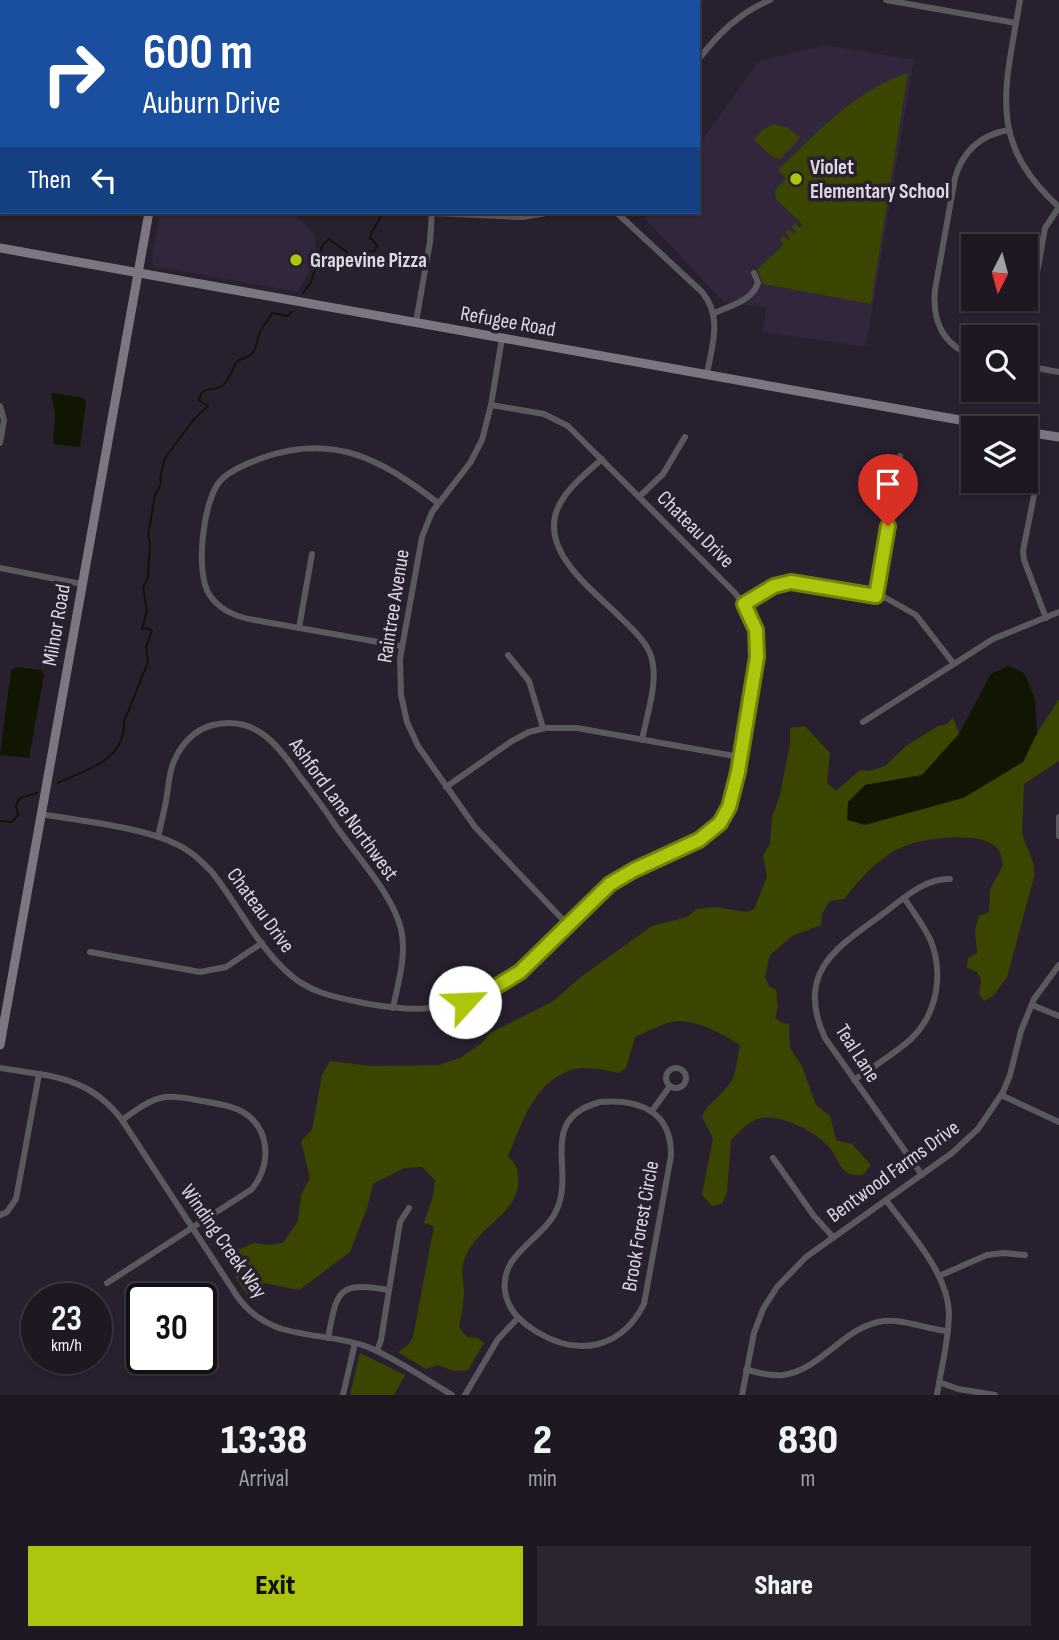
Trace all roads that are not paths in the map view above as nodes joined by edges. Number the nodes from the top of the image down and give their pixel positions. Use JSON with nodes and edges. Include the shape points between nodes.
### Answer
{"nodes":[{"id":1,"x":770,"y":0,"type":"edge"},
{"id":2,"x":886,"y":0,"type":"edge"},
{"id":3,"x":1020,"y":0,"type":"edge"},
{"id":4,"x":1016,"y":23,"type":"junction"},
{"id":5,"x":700,"y":58,"type":"edge"},
{"id":6,"x":1008,"y":130,"type":"junction"},
{"id":7,"x":1059,"y":207,"type":"edge"},
{"id":8,"x":149,"y":214,"type":"edge"},
{"id":9,"x":432,"y":214,"type":"edge"},
{"id":10,"x":468,"y":214,"type":"edge"},
{"id":11,"x":541,"y":214,"type":"edge"},
{"id":12,"x":618,"y":214,"type":"edge"},
{"id":13,"x":0,"y":248,"type":"edge"},
{"id":14,"x":1038,"y":267,"type":"edge"},
{"id":15,"x":139,"y":273,"type":"junction"},
{"id":16,"x":754,"y":273,"type":"dead end"},
{"id":17,"x":714,"y":313,"type":"junction"},
{"id":18,"x":416,"y":322,"type":"junction"},
{"id":19,"x":502,"y":338,"type":"junction"},
{"id":20,"x":961,"y":350,"type":"edge"},
{"id":21,"x":1038,"y":368,"type":"edge"},
{"id":22,"x":1059,"y":372,"type":"edge"},
{"id":23,"x":707,"y":374,"type":"junction"},
{"id":24,"x":0,"y":405,"type":"edge"},
{"id":25,"x":491,"y":405,"type":"junction"},
{"id":26,"x":961,"y":420,"type":"edge"},
{"id":27,"x":1038,"y":434,"type":"edge"},
{"id":28,"x":685,"y":437,"type":"dead end"},
{"id":29,"x":1059,"y":438,"type":"edge"},
{"id":30,"x":0,"y":443,"type":"edge"},
{"id":31,"x":900,"y":456,"type":"dead end"},
{"id":32,"x":602,"y":459,"type":"junction"},
{"id":33,"x":1034,"y":493,"type":"edge"},
{"id":34,"x":639,"y":497,"type":"junction"},
{"id":35,"x":438,"y":503,"type":"junction"},
{"id":36,"x":312,"y":554,"type":"dead end"},
{"id":37,"x":0,"y":568,"type":"edge"},
{"id":38,"x":81,"y":584,"type":"junction"},
{"id":39,"x":876,"y":596,"type":"junction"},
{"id":40,"x":744,"y":604,"type":"junction"},
{"id":41,"x":1059,"y":612,"type":"edge"},
{"id":42,"x":1046,"y":618,"type":"junction"},
{"id":43,"x":299,"y":628,"type":"junction"},
{"id":44,"x":401,"y":646,"type":"junction"},
{"id":45,"x":508,"y":655,"type":"dead end"},
{"id":46,"x":954,"y":664,"type":"junction"},
{"id":47,"x":863,"y":722,"type":"dead end"},
{"id":48,"x":543,"y":728,"type":"junction"},
{"id":49,"x":642,"y":740,"type":"junction"},
{"id":50,"x":740,"y":757,"type":"junction"},
{"id":51,"x":446,"y":787,"type":"junction"},
{"id":52,"x":41,"y":814,"type":"junction"},
{"id":53,"x":1059,"y":817,"type":"edge"},
{"id":54,"x":1059,"y":836,"type":"edge"},
{"id":55,"x":158,"y":837,"type":"junction"},
{"id":56,"x":950,"y":879,"type":"dead end"},
{"id":57,"x":904,"y":898,"type":"junction"},
{"id":58,"x":568,"y":925,"type":"junction"},
{"id":59,"x":262,"y":943,"type":"junction"},
{"id":60,"x":90,"y":952,"type":"dead end"},
{"id":61,"x":1059,"y":965,"type":"edge"},
{"id":62,"x":1031,"y":1004,"type":"junction"},
{"id":63,"x":393,"y":1008,"type":"junction"},
{"id":64,"x":1059,"y":1016,"type":"edge"},
{"id":65,"x":0,"y":1045,"type":"edge"},
{"id":66,"x":0,"y":1068,"type":"edge"},
{"id":67,"x":38,"y":1074,"type":"junction"},
{"id":68,"x":854,"y":1080,"type":"junction"},
{"id":69,"x":670,"y":1086,"type":"dead end"},
{"id":70,"x":1001,"y":1095,"type":"junction"},
{"id":71,"x":652,"y":1111,"type":"junction"},
{"id":72,"x":122,"y":1120,"type":"junction"},
{"id":73,"x":1059,"y":1122,"type":"edge"},
{"id":74,"x":773,"y":1158,"type":"dead end"},
{"id":75,"x":922,"y":1175,"type":"junction"},
{"id":76,"x":886,"y":1199,"type":"junction"},
{"id":77,"x":408,"y":1208,"type":"dead end"},
{"id":78,"x":0,"y":1215,"type":"edge"},
{"id":79,"x":192,"y":1228,"type":"junction"},
{"id":80,"x":833,"y":1237,"type":"junction"},
{"id":81,"x":1025,"y":1255,"type":"dead end"},
{"id":82,"x":939,"y":1276,"type":"junction"},
{"id":83,"x":107,"y":1283,"type":"dead end"},
{"id":84,"x":389,"y":1290,"type":"junction"},
{"id":85,"x":518,"y":1318,"type":"junction"},
{"id":86,"x":948,"y":1331,"type":"junction"},
{"id":87,"x":328,"y":1338,"type":"junction"},
{"id":88,"x":355,"y":1343,"type":"junction"},
{"id":89,"x":377,"y":1352,"type":"junction"},
{"id":90,"x":746,"y":1370,"type":"junction"},
{"id":91,"x":939,"y":1382,"type":"junction"},
{"id":92,"x":343,"y":1395,"type":"edge"},
{"id":93,"x":452,"y":1395,"type":"edge"},
{"id":94,"x":465,"y":1395,"type":"edge"},
{"id":95,"x":742,"y":1395,"type":"edge"},
{"id":96,"x":937,"y":1395,"type":"edge"},
{"id":97,"x":995,"y":1395,"type":"edge"}],
"edges":[{"from":1,"to":5,"type":"street","via":[[730,24]]},
{"from":2,"to":4,"type":"street"},
{"from":3,"to":4,"type":"street"},
{"from":4,"to":6,"type":"street","via":[[1005,89]]},
{"from":6,"to":7,"type":"street","via":[[1026,171]]},
{"from":6,"to":20,"type":"street","via":[[977,142],[960,162],[955,178],[935,290],[942,333]]},
{"from":7,"to":14,"type":"street","via":[[1045,228]]},
{"from":8,"to":15,"type":"main road","name":"Milnor Road"},
{"from":9,"to":18,"type":"street"},
{"from":10,"to":11,"type":"street"},
{"from":12,"to":17,"type":"street","via":[[702,292]]},
{"from":13,"to":15,"type":"main road","name":"Refugee Road"},
{"from":15,"to":18,"type":"main road","name":"Refugee Road"},
{"from":15,"to":38,"type":"main road","name":"Milnor Road"},
{"from":16,"to":17,"type":"street","via":[[758,283],[754,291]]},
{"from":17,"to":23,"type":"street"},
{"from":18,"to":19,"type":"main road","name":"Refugee Road"},
{"from":19,"to":23,"type":"main road","name":"Refugee Road"},
{"from":19,"to":25,"type":"street","name":"Raintree Avenue"},
{"from":21,"to":22,"type":"street"},
{"from":23,"to":26,"type":"main road","name":"Refugee Road"},
{"from":24,"to":30,"type":"street","via":[[4,420]]},
{"from":25,"to":32,"type":"street","name":"Chateau Drive","via":[[552,417]]},
{"from":25,"to":35,"type":"street","name":"Raintree Avenue","via":[[475,455]]},
{"from":27,"to":29,"type":"main road"},
{"from":28,"to":34,"type":"street","via":[[663,474]]},
{"from":31,"to":39,"type":"street"},
{"from":32,"to":34,"type":"street","name":"Chateau Drive"},
{"from":32,"to":49,"type":"street","via":[[559,505],[555,540],[568,564],[632,629],[650,654],[653,680]]},
{"from":33,"to":42,"type":"street","via":[[1023,551]]},
{"from":34,"to":40,"type":"street","name":"Chateau Drive"},
{"from":35,"to":43,"type":"street","via":[[369,458],[334,449],[282,452],[224,477],[214,490],[206,516],[202,569],[209,594],[237,616]]},
{"from":35,"to":44,"type":"street","name":"Raintree Avenue","via":[[422,537]]},
{"from":36,"to":43,"type":"street"},
{"from":37,"to":38,"type":"street"},
{"from":38,"to":52,"type":"main road","name":"Milnor Road"},
{"from":39,"to":40,"type":"street","via":[[791,582],[774,586]]},
{"from":39,"to":46,"type":"street","via":[[916,615]]},
{"from":40,"to":50,"type":"street","name":"Chateau Drive","via":[[754,621],[758,648]]},
{"from":41,"to":42,"type":"street"},
{"from":42,"to":46,"type":"street","via":[[993,639]]},
{"from":43,"to":44,"type":"street"},
{"from":44,"to":51,"type":"street","name":"Raintree Avenue","via":[[407,722]]},
{"from":45,"to":48,"type":"street","via":[[529,681]]},
{"from":46,"to":47,"type":"street"},
{"from":48,"to":49,"type":"street","via":[[577,728]]},
{"from":48,"to":51,"type":"street","via":[[512,741]]},
{"from":49,"to":50,"type":"street"},
{"from":50,"to":58,"type":"street","name":"Chateau Drive","via":[[729,807],[714,830],[618,879]]},
{"from":51,"to":58,"type":"street","name":"Raintree Avenue","via":[[486,841]]},
{"from":52,"to":55,"type":"street","name":"Chateau Drive"},
{"from":52,"to":65,"type":"main road","name":"Milnor Road"},
{"from":53,"to":54,"type":"street"},
{"from":55,"to":59,"type":"street","name":"Chateau Drive","via":[[200,859]]},
{"from":55,"to":63,"type":"street","name":"Ashford Lane Northwest","via":[[169,773],[186,741],[207,726],[225,723],[251,726],[267,735],[396,914],[403,955]]},
{"from":56,"to":57,"type":"street","name":"Teal Lane","via":[[932,881]]},
{"from":57,"to":68,"type":"street","via":[[934,953],[933,1005],[909,1040]]},
{"from":57,"to":68,"type":"street","name":"Teal Lane","via":[[838,947],[817,985],[821,1028]]},
{"from":58,"to":63,"type":"street","name":"Chateau Drive","via":[[520,972],[489,991],[439,1009]]},
{"from":59,"to":60,"type":"street","via":[[226,967],[201,972]]},
{"from":59,"to":63,"type":"street","name":"Chateau Drive","via":[[285,971],[312,989]]},
{"from":61,"to":62,"type":"street","name":"Bentwood Farms Drive"},
{"from":62,"to":64,"type":"street"},
{"from":62,"to":70,"type":"street","name":"Bentwood Farms Drive"},
{"from":66,"to":67,"type":"street","name":"Winding Creek Way"},
{"from":67,"to":72,"type":"street","name":"Winding Creek Way","via":[[87,1087]]},
{"from":67,"to":78,"type":"street","via":[[16,1199]]},
{"from":68,"to":75,"type":"street","name":"Teal Lane"},
{"from":69,"to":71,"type":"street"},
{"from":70,"to":73,"type":"street"},
{"from":70,"to":75,"type":"street","name":"Bentwood Farms Drive","via":[[966,1142]]},
{"from":71,"to":85,"type":"street","via":[[635,1103],[600,1102],[585,1108],[567,1125],[560,1148],[558,1207],[513,1258],[506,1276],[508,1302]]},
{"from":71,"to":85,"type":"street","name":"Brook Forest Circle","via":[[667,1131],[671,1156],[647,1294],[639,1313],[617,1336],[587,1346],[555,1342]]},
{"from":72,"to":79,"type":"street","name":"Winding Creek Way"},
{"from":72,"to":79,"type":"street","via":[[152,1101],[178,1097],[237,1109],[260,1129],[266,1158],[257,1182]]},
{"from":74,"to":80,"type":"street"},
{"from":75,"to":76,"type":"street","name":"Bentwood Farms Drive"},
{"from":76,"to":80,"type":"street","name":"Bentwood Farms Drive"},
{"from":76,"to":82,"type":"street"},
{"from":77,"to":84,"type":"street","via":[[400,1222]]},
{"from":79,"to":83,"type":"street"},
{"from":79,"to":87,"type":"street","name":"Winding Creek Way","via":[[250,1312],[279,1329]]},
{"from":80,"to":90,"type":"street","name":"Bentwood Farms Drive","via":[[795,1267],[770,1297],[754,1333]]},
{"from":81,"to":82,"type":"street","via":[[987,1255]]},
{"from":82,"to":86,"type":"street","via":[[947,1298]]},
{"from":84,"to":87,"type":"street","via":[[356,1286],[343,1292],[336,1300]]},
{"from":84,"to":89,"type":"street"},
{"from":85,"to":94,"type":"street","via":[[498,1339]]},
{"from":86,"to":90,"type":"street","via":[[877,1322],[796,1372],[779,1376]]},
{"from":86,"to":91,"type":"street"},
{"from":87,"to":88,"type":"street","name":"Winding Creek Way"},
{"from":88,"to":89,"type":"street","name":"Winding Creek Way"},
{"from":88,"to":92,"type":"street"},
{"from":89,"to":93,"type":"street","name":"Winding Creek Way"},
{"from":90,"to":95,"type":"street","name":"Bentwood Farms Drive"},
{"from":91,"to":96,"type":"street"},
{"from":91,"to":97,"type":"street"}]}
